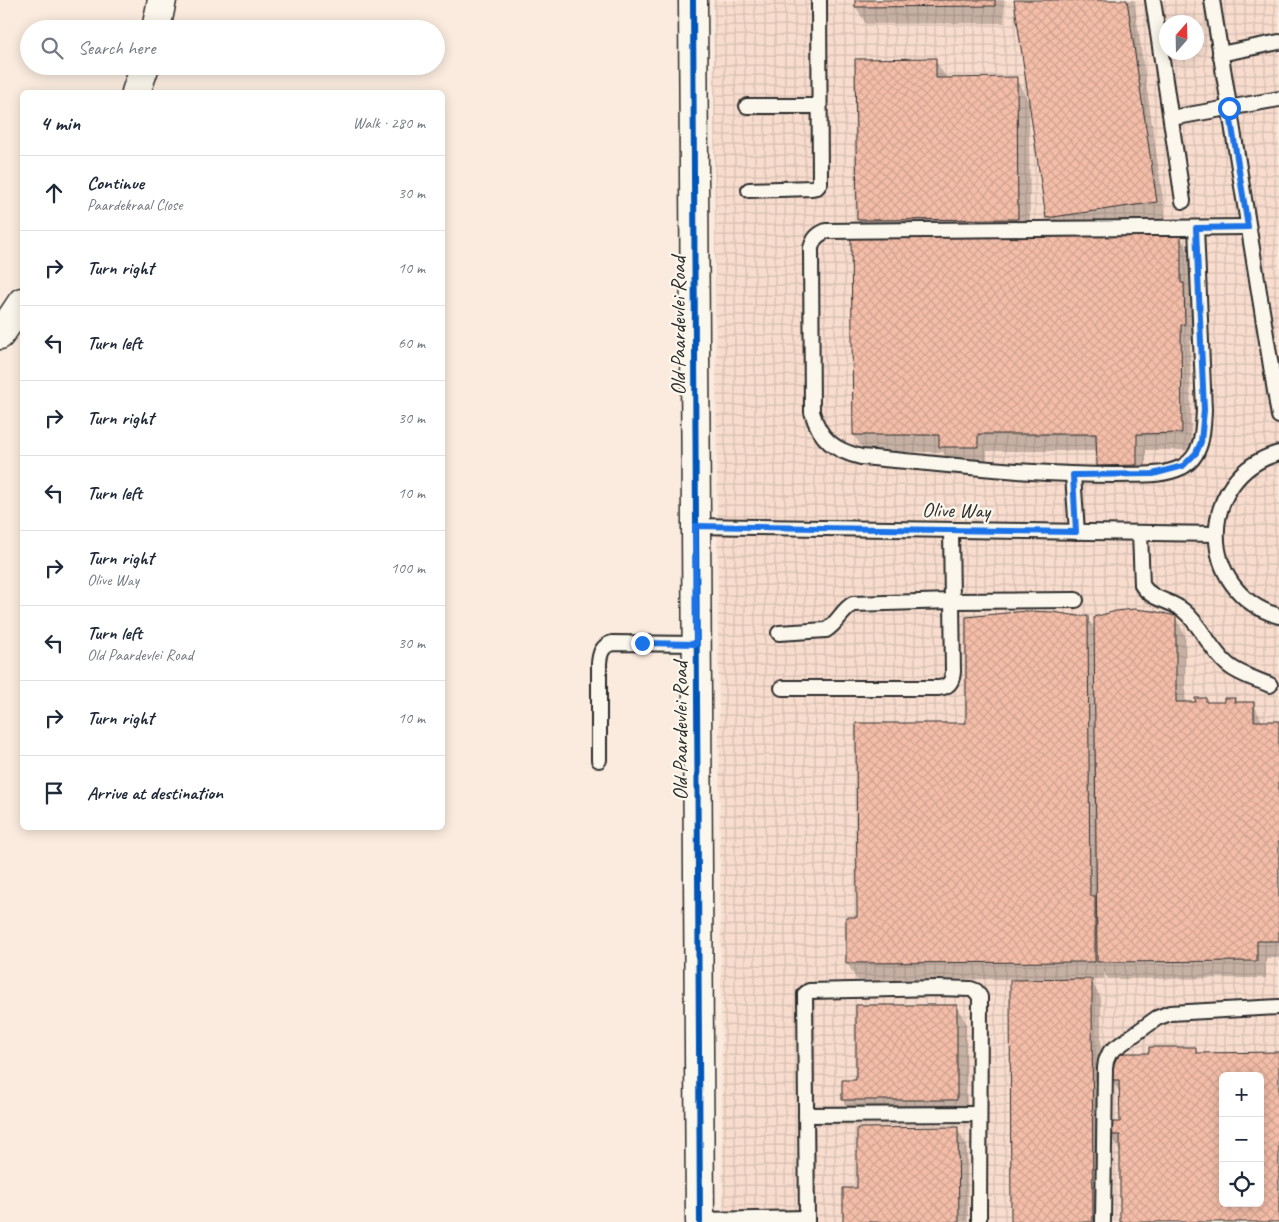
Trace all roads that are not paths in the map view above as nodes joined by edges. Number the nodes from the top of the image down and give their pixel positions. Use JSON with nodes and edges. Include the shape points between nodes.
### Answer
{"nodes":[{"id":1,"x":162,"y":0,"type":"edge"},
{"id":2,"x":693,"y":0,"type":"edge"},
{"id":3,"x":819,"y":0,"type":"edge"},
{"id":4,"x":1153,"y":0,"type":"edge"},
{"id":5,"x":1212,"y":0,"type":"edge"},
{"id":6,"x":158,"y":20,"type":"edge"},
{"id":7,"x":1279,"y":42,"type":"edge"},
{"id":8,"x":1220,"y":54,"type":"junction"},
{"id":9,"x":142,"y":75,"type":"edge"},
{"id":10,"x":137,"y":90,"type":"edge"},
{"id":11,"x":1279,"y":99,"type":"edge"},
{"id":12,"x":747,"y":106,"type":"dead end"},
{"id":13,"x":818,"y":106,"type":"junction"},
{"id":14,"x":1229,"y":108,"type":"junction"},
{"id":15,"x":1171,"y":118,"type":"junction"},
{"id":16,"x":749,"y":190,"type":"dead end"},
{"id":17,"x":1183,"y":200,"type":"dead end"},
{"id":18,"x":1248,"y":227,"type":"junction"},
{"id":19,"x":1196,"y":228,"type":"junction"},
{"id":20,"x":20,"y":305,"type":"edge"},
{"id":21,"x":0,"y":334,"type":"edge"},
{"id":22,"x":1279,"y":416,"type":"edge"},
{"id":23,"x":1279,"y":453,"type":"edge"},
{"id":24,"x":1073,"y":475,"type":"junction"},
{"id":25,"x":695,"y":526,"type":"junction"},
{"id":26,"x":951,"y":530,"type":"junction"},
{"id":27,"x":1076,"y":532,"type":"junction"},
{"id":28,"x":1140,"y":532,"type":"junction"},
{"id":29,"x":1216,"y":534,"type":"junction"},
{"id":30,"x":1076,"y":600,"type":"dead end"},
{"id":31,"x":952,"y":601,"type":"junction"},
{"id":32,"x":1279,"y":616,"type":"edge"},
{"id":33,"x":779,"y":633,"type":"dead end"},
{"id":34,"x":696,"y":644,"type":"junction"},
{"id":35,"x":1270,"y":685,"type":"dead end"},
{"id":36,"x":782,"y":688,"type":"dead end"},
{"id":37,"x":599,"y":760,"type":"dead end"},
{"id":38,"x":1279,"y":1007,"type":"edge"},
{"id":39,"x":979,"y":1114,"type":"junction"},
{"id":40,"x":806,"y":1115,"type":"junction"},
{"id":41,"x":807,"y":1220,"type":"edge"},
{"id":42,"x":700,"y":1221,"type":"edge"},
{"id":43,"x":980,"y":1222,"type":"edge"},
{"id":44,"x":1103,"y":1222,"type":"edge"}],
"edges":[{"from":1,"to":6,"type":"street"},
{"from":2,"to":25,"type":"street","name":"Old Paardevlei Road"},
{"from":3,"to":13,"type":"lane"},
{"from":4,"to":15,"type":"lane"},
{"from":5,"to":8,"type":"lane"},
{"from":7,"to":8,"type":"lane"},
{"from":8,"to":14,"type":"lane"},
{"from":9,"to":10,"type":"street"},
{"from":11,"to":14,"type":"lane"},
{"from":12,"to":13,"type":"lane"},
{"from":13,"to":16,"type":"lane","via":[[821,177],[817,187]]},
{"from":14,"to":15,"type":"lane"},
{"from":14,"to":18,"type":"lane"},
{"from":15,"to":17,"type":"lane"},
{"from":18,"to":19,"type":"lane"},
{"from":18,"to":22,"type":"lane"},
{"from":19,"to":24,"type":"lane","via":[[1204,410],[1201,442],[1196,453],[1183,466],[1153,474]]},
{"from":19,"to":24,"type":"lane","via":[[826,232],[813,241],[812,412],[824,438],[861,457]]},
{"from":20,"to":21,"type":"street"},
{"from":23,"to":29,"type":"lane","via":[[1258,461],[1236,480],[1221,505]]},
{"from":24,"to":27,"type":"lane"},
{"from":25,"to":26,"type":"lane","name":"Olive Way"},
{"from":25,"to":34,"type":"street","name":"Old Paardevlei Road"},
{"from":26,"to":27,"type":"lane","name":"Olive Way"},
{"from":26,"to":31,"type":"lane"},
{"from":27,"to":28,"type":"lane","name":"Olive Way"},
{"from":28,"to":29,"type":"lane","name":"Olive Way"},
{"from":28,"to":35,"type":"lane","via":[[1142,585],[1146,591],[1185,612],[1228,665]]},
{"from":29,"to":32,"type":"lane","via":[[1222,566],[1230,582],[1254,605]]},
{"from":30,"to":31,"type":"lane"},
{"from":31,"to":33,"type":"lane","via":[[853,604],[826,630]]},
{"from":31,"to":36,"type":"lane","via":[[953,672],[949,685],[938,688]]},
{"from":34,"to":37,"type":"lane","via":[[612,643],[602,649],[599,663]]},
{"from":34,"to":42,"type":"street","name":"Old Paardevlei Road"},
{"from":38,"to":44,"type":"lane","via":[[1170,1013],[1157,1018],[1110,1052],[1105,1068]]},
{"from":39,"to":40,"type":"lane"},
{"from":39,"to":40,"type":"lane","via":[[980,997],[971,989],[937,988],[806,992]]},
{"from":39,"to":43,"type":"lane"},
{"from":40,"to":41,"type":"lane"},
{"from":41,"to":42,"type":"lane"}]}
